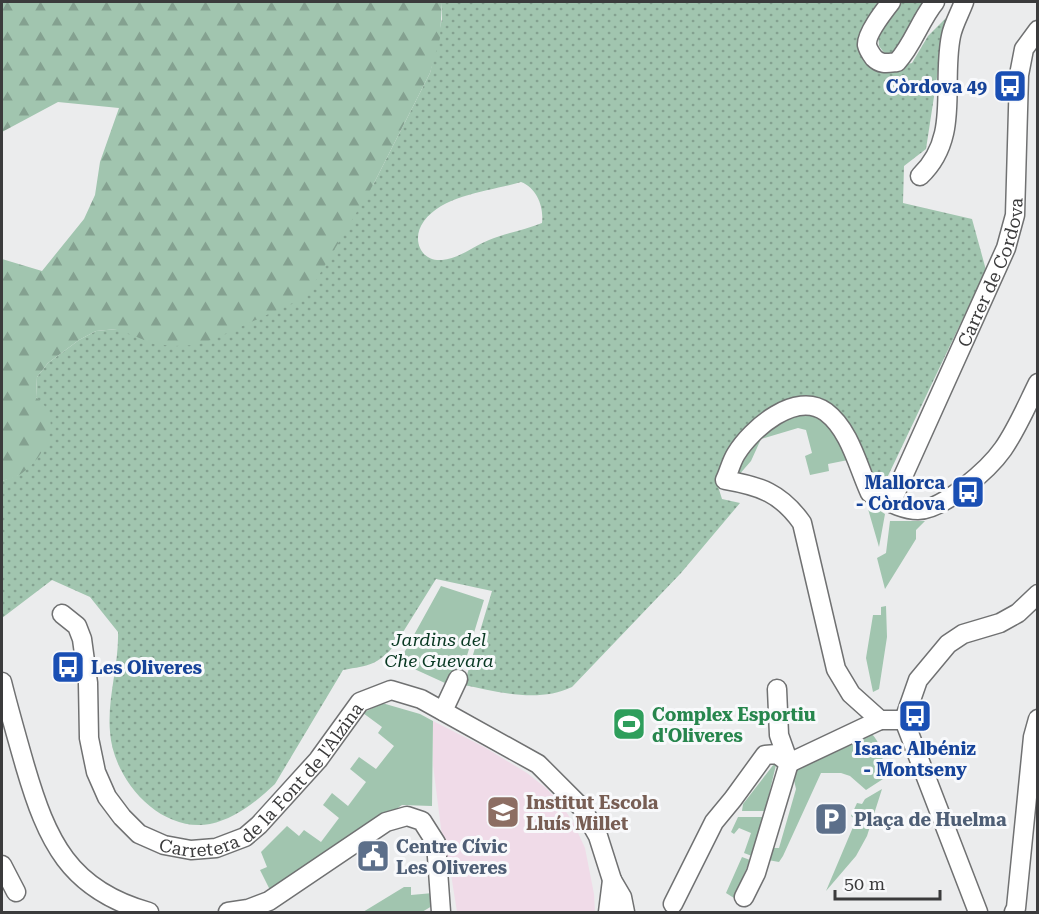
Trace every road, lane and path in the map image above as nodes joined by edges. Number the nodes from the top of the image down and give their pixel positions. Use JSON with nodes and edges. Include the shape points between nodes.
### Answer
{"nodes":[{"id":1,"x":891,"y":2,"type":"edge"},
{"id":2,"x":935,"y":2,"type":"edge"},
{"id":3,"x":964,"y":2,"type":"edge"},
{"id":4,"x":1038,"y":30,"type":"edge"},
{"id":5,"x":920,"y":176,"type":"dead end"},
{"id":6,"x":1038,"y":383,"type":"edge"},
{"id":7,"x":891,"y":503,"type":"junction"},
{"id":8,"x":1038,"y":594,"type":"edge"},
{"id":9,"x":62,"y":614,"type":"dead end"},
{"id":10,"x":458,"y":679,"type":"dead end"},
{"id":11,"x":2,"y":682,"type":"edge"},
{"id":12,"x":777,"y":689,"type":"dead end"},
{"id":13,"x":443,"y":711,"type":"junction"},
{"id":14,"x":1038,"y":718,"type":"edge"},
{"id":15,"x":880,"y":720,"type":"junction"},
{"id":16,"x":904,"y":720,"type":"junction"},
{"id":17,"x":1035,"y":738,"type":"edge"},
{"id":18,"x":789,"y":763,"type":"junction"},
{"id":19,"x":2,"y":865,"type":"edge"},
{"id":20,"x":612,"y":880,"type":"junction"},
{"id":21,"x":16,"y":892,"type":"dead end"},
{"id":22,"x":744,"y":897,"type":"dead end"},
{"id":23,"x":673,"y":904,"type":"dead end"},
{"id":24,"x":149,"y":912,"type":"edge"},
{"id":25,"x":228,"y":912,"type":"edge"},
{"id":26,"x":441,"y":912,"type":"edge"},
{"id":27,"x":608,"y":912,"type":"edge"},
{"id":28,"x":625,"y":912,"type":"edge"},
{"id":29,"x":978,"y":912,"type":"edge"},
{"id":30,"x":1014,"y":912,"type":"edge"}],
"edges":[{"from":1,"to":2,"type":"street","via":[[867,44],[878,62],[886,64],[897,62],[905,54]]},
{"from":3,"to":5,"type":"street","via":[[951,36],[945,134],[933,164]]},
{"from":4,"to":7,"type":"street","name":"Carrer de Cordova","via":[[1024,49],[1019,75],[1015,215]]},
{"from":6,"to":7,"type":"street","via":[[1002,451],[964,487],[930,509]]},
{"from":7,"to":15,"type":"street","via":[[870,493],[852,446],[826,412],[806,404],[787,409],[756,428],[735,455],[725,480],[749,484],[774,495],[791,507],[802,523],[836,669],[851,694]]},
{"from":8,"to":16,"type":"street","via":[[1018,614],[963,634],[948,644],[918,680]]},
{"from":9,"to":13,"type":"street","name":"Carretera de la Font de l'Alzina","via":[[77,626],[82,639],[91,751],[106,797],[139,834],[178,849],[216,848],[245,837],[318,760],[360,702],[391,690]]},
{"from":10,"to":13,"type":"street"},
{"from":11,"to":24,"type":"street","via":[[40,812],[59,852],[101,892]]},
{"from":12,"to":18,"type":"street","via":[[779,735]]},
{"from":13,"to":20,"type":"street","name":"Carretera de la Font de l'Alzina","via":[[538,764],[582,808],[598,836]]},
{"from":14,"to":17,"type":"street"},
{"from":15,"to":16,"type":"street"},
{"from":15,"to":18,"type":"street"},
{"from":16,"to":29,"type":"street"},
{"from":17,"to":30,"type":"street"},
{"from":18,"to":22,"type":"street","via":[[756,873]]},
{"from":18,"to":23,"type":"street","via":[[777,754],[765,755],[714,822]]},
{"from":19,"to":21,"type":"street"},
{"from":20,"to":27,"type":"street","name":"Carretera de la Font de l'Alzina"},
{"from":20,"to":28,"type":"street"},
{"from":25,"to":26,"type":"street","via":[[268,901],[378,826],[407,816],[422,821],[435,843]]}]}
